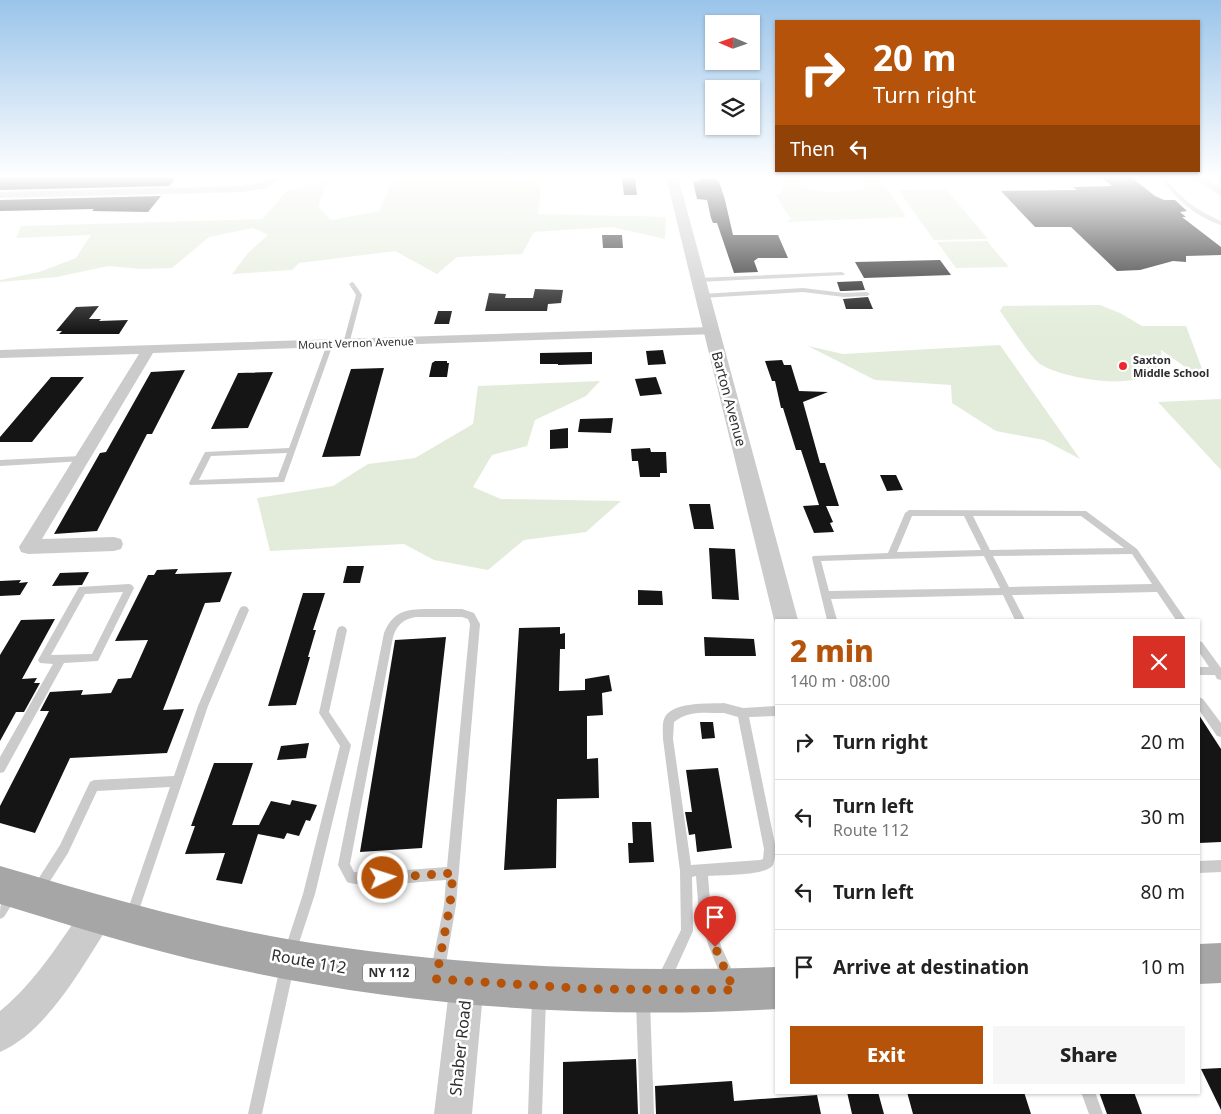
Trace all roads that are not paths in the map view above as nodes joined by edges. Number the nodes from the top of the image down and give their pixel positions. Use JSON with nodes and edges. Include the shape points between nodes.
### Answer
{"nodes":[{"id":1,"x":685,"y":229,"type":"edge"},
{"id":2,"x":842,"y":274,"type":"dead end"},
{"id":3,"x":352,"y":284,"type":"dead end"},
{"id":4,"x":700,"y":288,"type":"junction"},
{"id":5,"x":867,"y":294,"type":"dead end"},
{"id":6,"x":711,"y":331,"type":"junction"},
{"id":7,"x":330,"y":344,"type":"junction"},
{"id":8,"x":346,"y":344,"type":"junction"},
{"id":9,"x":148,"y":350,"type":"junction"},
{"id":10,"x":0,"y":354,"type":"edge"},
{"id":11,"x":292,"y":450,"type":"junction"},
{"id":12,"x":81,"y":460,"type":"junction"},
{"id":13,"x":0,"y":463,"type":"edge"},
{"id":14,"x":967,"y":513,"type":"junction"},
{"id":15,"x":114,"y":544,"type":"dead end"},
{"id":16,"x":1134,"y":551,"type":"junction"},
{"id":17,"x":987,"y":553,"type":"junction"},
{"id":18,"x":891,"y":556,"type":"junction"},
{"id":19,"x":1159,"y":588,"type":"junction"},
{"id":20,"x":1005,"y":590,"type":"junction"},
{"id":21,"x":825,"y":595,"type":"junction"},
{"id":22,"x":244,"y":610,"type":"dead end"},
{"id":23,"x":786,"y":619,"type":"edge"},
{"id":24,"x":832,"y":619,"type":"edge"},
{"id":25,"x":1020,"y":619,"type":"edge"},
{"id":26,"x":1180,"y":619,"type":"edge"},
{"id":27,"x":342,"y":630,"type":"dead end"},
{"id":28,"x":1200,"y":646,"type":"edge"},
{"id":29,"x":61,"y":659,"type":"junction"},
{"id":30,"x":1200,"y":671,"type":"edge"},
{"id":31,"x":1219,"y":674,"type":"edge"},
{"id":32,"x":1200,"y":703,"type":"edge"},
{"id":33,"x":775,"y":711,"type":"edge"},
{"id":34,"x":744,"y":714,"type":"junction"},
{"id":35,"x":1221,"y":732,"type":"edge"},
{"id":36,"x":0,"y":768,"type":"edge"},
{"id":37,"x":178,"y":781,"type":"junction"},
{"id":38,"x":1221,"y":866,"type":"edge"},
{"id":39,"x":1200,"y":867,"type":"edge"},
{"id":40,"x":702,"y":870,"type":"junction"},
{"id":41,"x":686,"y":871,"type":"junction"},
{"id":42,"x":453,"y":873,"type":"junction"},
{"id":43,"x":12,"y":896,"type":"edge"},
{"id":44,"x":114,"y":918,"type":"junction"},
{"id":45,"x":289,"y":958,"type":"junction"},
{"id":46,"x":451,"y":981,"type":"junction"},
{"id":47,"x":539,"y":987,"type":"junction"},
{"id":48,"x":775,"y":988,"type":"edge"},
{"id":49,"x":650,"y":990,"type":"junction"},
{"id":50,"x":734,"y":990,"type":"junction"},
{"id":51,"x":0,"y":1034,"type":"edge"},
{"id":52,"x":1089,"y":1094,"type":"edge"},
{"id":53,"x":255,"y":1114,"type":"edge"},
{"id":54,"x":453,"y":1114,"type":"edge"},
{"id":55,"x":535,"y":1114,"type":"edge"},
{"id":56,"x":647,"y":1114,"type":"edge"},
{"id":57,"x":1096,"y":1114,"type":"edge"}],
"edges":[{"from":1,"to":4,"type":"street","name":"Barton Avenue"},
{"from":2,"to":4,"type":"lane"},
{"from":3,"to":8,"type":"lane","via":[[360,295]]},
{"from":4,"to":5,"type":"lane"},
{"from":4,"to":6,"type":"street","name":"Barton Avenue"},
{"from":6,"to":8,"type":"street","name":"Mount Vernon Avenue"},
{"from":6,"to":23,"type":"street","name":"Barton Avenue"},
{"from":7,"to":8,"type":"street","name":"Mount Vernon Avenue"},
{"from":7,"to":9,"type":"street","name":"Mount Vernon Avenue"},
{"from":7,"to":11,"type":"lane"},
{"from":9,"to":10,"type":"street","name":"Mount Vernon Avenue"},
{"from":9,"to":12,"type":"street"},
{"from":11,"to":11,"type":"lane","via":[[281,480],[193,483],[208,454]]},
{"from":12,"to":13,"type":"lane"},
{"from":12,"to":15,"type":"street","via":[[28,547]]},
{"from":14,"to":16,"type":"lane","via":[[1084,513]]},
{"from":14,"to":17,"type":"lane"},
{"from":14,"to":18,"type":"lane","via":[[909,513]]},
{"from":16,"to":17,"type":"lane"},
{"from":16,"to":19,"type":"lane"},
{"from":17,"to":18,"type":"lane"},
{"from":17,"to":20,"type":"lane"},
{"from":18,"to":21,"type":"lane","via":[[816,558]]},
{"from":19,"to":20,"type":"lane"},
{"from":19,"to":26,"type":"lane"},
{"from":20,"to":21,"type":"lane"},
{"from":20,"to":25,"type":"lane"},
{"from":21,"to":24,"type":"lane"},
{"from":22,"to":37,"type":"lane","via":[[203,706]]},
{"from":27,"to":45,"type":"lane","via":[[324,713],[346,745],[309,894]]},
{"from":28,"to":31,"type":"lane"},
{"from":29,"to":29,"type":"lane","via":[[43,660],[82,590],[129,588],[95,658]]},
{"from":29,"to":36,"type":"lane"},
{"from":30,"to":31,"type":"lane"},
{"from":32,"to":35,"type":"lane"},
{"from":33,"to":34,"type":"lane"},
{"from":34,"to":40,"type":"lane","via":[[770,849],[768,862],[762,866]]},
{"from":34,"to":41,"type":"lane","via":[[724,708],[689,710],[669,720],[668,739]]},
{"from":37,"to":43,"type":"lane","via":[[94,786],[64,849]]},
{"from":37,"to":44,"type":"lane"},
{"from":38,"to":39,"type":"lane"},
{"from":40,"to":41,"type":"lane"},
{"from":40,"to":50,"type":"lane","via":[[709,930]]},
{"from":41,"to":49,"type":"lane","via":[[687,931]]},
{"from":42,"to":42,"type":"lane","via":[[476,624],[471,616],[462,613],[404,615],[389,631],[344,865],[351,878]]},
{"from":42,"to":46,"type":"lane"},
{"from":43,"to":44,"type":"main road","name":"Route 112","number":"NY 112"},
{"from":44,"to":45,"type":"main road","name":"Route 112","number":"NY 112","via":[[218,945]]},
{"from":44,"to":51,"type":"street","via":[[33,1006]]},
{"from":45,"to":46,"type":"main road","name":"Route 112","number":"NY 112"},
{"from":45,"to":53,"type":"lane"},
{"from":46,"to":47,"type":"main road","name":"Route 112","number":"NY 112"},
{"from":46,"to":54,"type":"street","name":"Shaber Road"},
{"from":47,"to":49,"type":"main road","name":"Route 112","number":"NY 112"},
{"from":47,"to":55,"type":"lane"},
{"from":48,"to":50,"type":"main road","name":"Route 112","number":"NY 112"},
{"from":49,"to":50,"type":"main road","name":"Route 112","number":"NY 112"},
{"from":49,"to":56,"type":"lane"},
{"from":52,"to":57,"type":"lane"}]}
